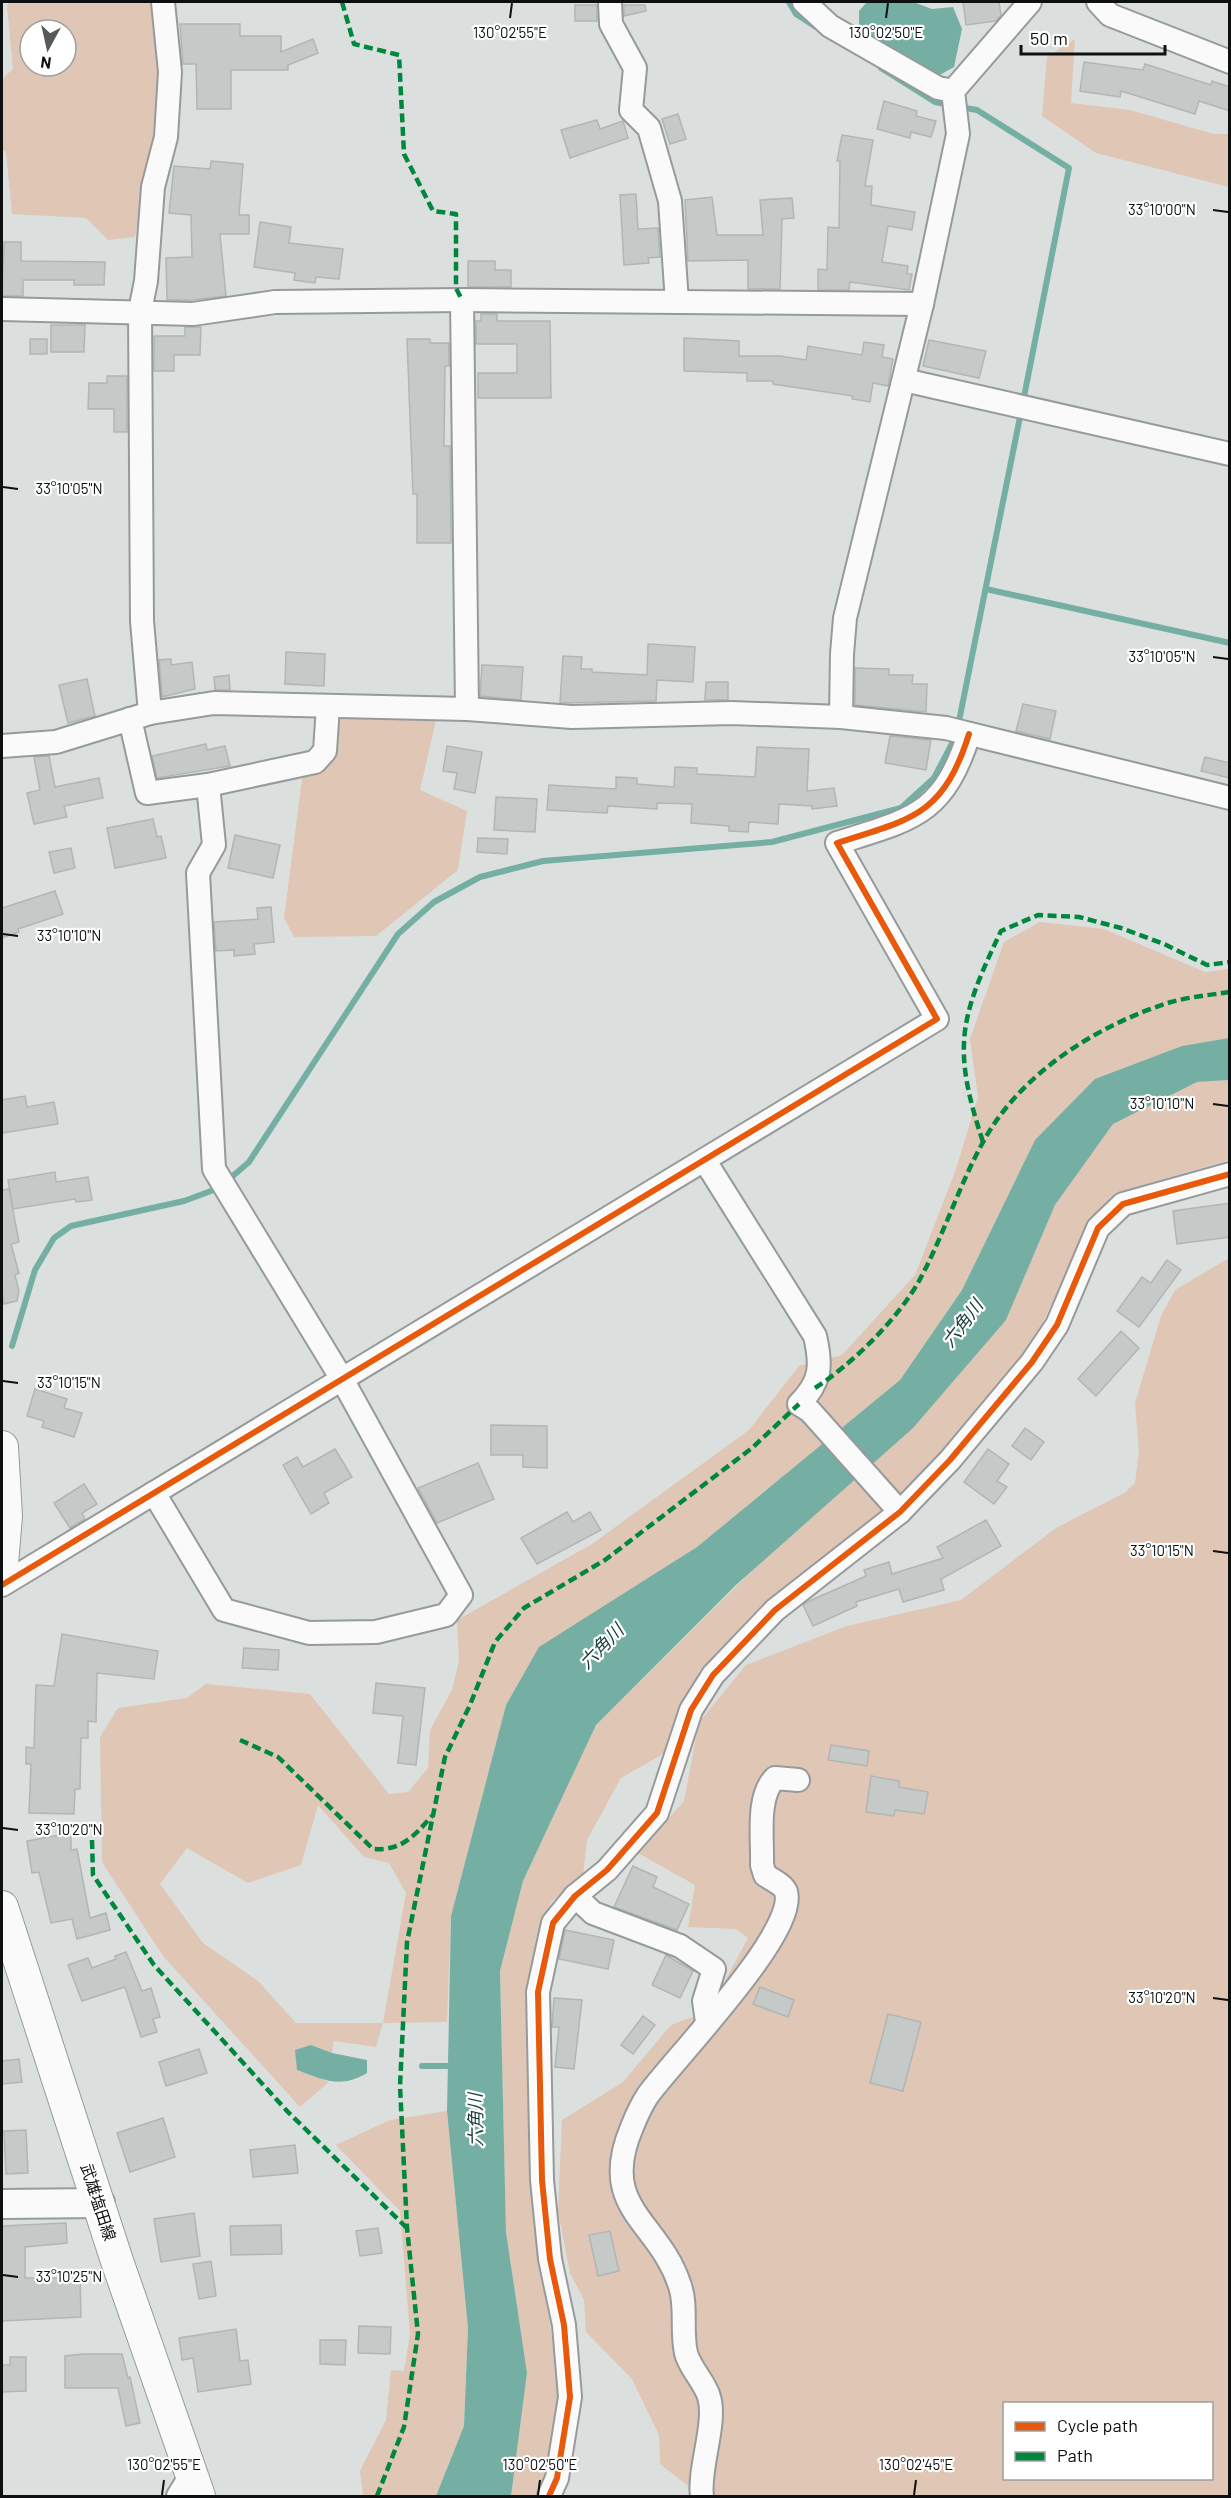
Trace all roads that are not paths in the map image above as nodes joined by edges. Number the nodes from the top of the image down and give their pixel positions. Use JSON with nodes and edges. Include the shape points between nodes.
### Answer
{"nodes":[{"id":1,"x":164,"y":2,"type":"edge"},
{"id":2,"x":610,"y":2,"type":"edge"},
{"id":3,"x":804,"y":2,"type":"edge"},
{"id":4,"x":1030,"y":2,"type":"edge"},
{"id":5,"x":1098,"y":2,"type":"edge"},
{"id":6,"x":1230,"y":62,"type":"edge"},
{"id":7,"x":955,"y":101,"type":"junction"},
{"id":8,"x":462,"y":300,"type":"junction"},
{"id":9,"x":677,"y":302,"type":"junction"},
{"id":10,"x":922,"y":304,"type":"junction"},
{"id":11,"x":2,"y":309,"type":"edge"},
{"id":12,"x":140,"y":311,"type":"junction"},
{"id":13,"x":904,"y":380,"type":"junction"},
{"id":14,"x":1230,"y":454,"type":"edge"},
{"id":15,"x":328,"y":706,"type":"junction"},
{"id":16,"x":467,"y":710,"type":"junction"},
{"id":17,"x":140,"y":716,"type":"junction"},
{"id":18,"x":841,"y":717,"type":"junction"},
{"id":19,"x":969,"y":734,"type":"junction"},
{"id":20,"x":2,"y":746,"type":"edge"},
{"id":21,"x":208,"y":785,"type":"junction"},
{"id":22,"x":1230,"y":798,"type":"edge"},
{"id":23,"x":705,"y":1161,"type":"junction"},
{"id":24,"x":1230,"y":1174,"type":"edge"},
{"id":25,"x":342,"y":1379,"type":"junction"},
{"id":26,"x":2,"y":1447,"type":"edge"},
{"id":27,"x":154,"y":1493,"type":"junction"},
{"id":28,"x":897,"y":1508,"type":"junction"},
{"id":29,"x":2,"y":1564,"type":"edge"},
{"id":30,"x":2,"y":1585,"type":"edge"},
{"id":31,"x":798,"y":1780,"type":"dead end"},
{"id":32,"x":575,"y":1896,"type":"junction"},
{"id":33,"x":2,"y":1907,"type":"edge"},
{"id":34,"x":707,"y":2022,"type":"junction"},
{"id":35,"x":100,"y":2203,"type":"junction"},
{"id":36,"x":2,"y":2204,"type":"edge"},
{"id":37,"x":190,"y":2489,"type":"edge"},
{"id":38,"x":549,"y":2496,"type":"edge"},
{"id":39,"x":702,"y":2496,"type":"edge"}],
"edges":[{"from":1,"to":12,"type":"street","via":[[170,72],[166,137],[153,187]]},
{"from":2,"to":9,"type":"street","via":[[611,24],[635,68],[631,110],[649,128],[670,201]]},
{"from":3,"to":7,"type":"street","via":[[830,26]]},
{"from":4,"to":7,"type":"street"},
{"from":5,"to":6,"type":"street","via":[[1110,15]]},
{"from":7,"to":10,"type":"street","via":[[958,134]]},
{"from":8,"to":9,"type":"street"},
{"from":8,"to":12,"type":"street","via":[[274,302],[193,314]]},
{"from":8,"to":16,"type":"street"},
{"from":9,"to":10,"type":"street"},
{"from":10,"to":13,"type":"street"},
{"from":11,"to":12,"type":"street"},
{"from":12,"to":17,"type":"street"},
{"from":13,"to":14,"type":"street"},
{"from":13,"to":18,"type":"street","via":[[845,618]]},
{"from":15,"to":16,"type":"street"},
{"from":15,"to":17,"type":"street","via":[[214,703]]},
{"from":15,"to":21,"type":"street","via":[[325,751],[315,762]]},
{"from":16,"to":18,"type":"street","via":[[572,717],[732,713]]},
{"from":17,"to":20,"type":"street","via":[[56,742]]},
{"from":17,"to":21,"type":"street","via":[[147,793]]},
{"from":18,"to":19,"type":"street"},
{"from":19,"to":22,"type":"street"},
{"from":19,"to":23,"type":"street","via":[[959,764],[940,796],[910,820],[837,843],[937,1019]]},
{"from":21,"to":25,"type":"street","via":[[214,845],[198,873],[214,1169]]},
{"from":23,"to":25,"type":"street"},
{"from":23,"to":28,"type":"street","via":[[815,1336],[820,1358],[815,1388],[799,1404],[810,1411]]},
{"from":24,"to":28,"type":"street","via":[[1123,1204],[1098,1228],[1057,1325],[1032,1362],[950,1460]]},
{"from":25,"to":27,"type":"street"},
{"from":25,"to":27,"type":"street","via":[[461,1595],[446,1615],[376,1632],[309,1633],[224,1610]]},
{"from":26,"to":29,"type":"main road","via":[[6,1516]]},
{"from":27,"to":30,"type":"street"},
{"from":28,"to":32,"type":"street","via":[[775,1610],[713,1675],[692,1710],[657,1812],[607,1870]]},
{"from":31,"to":34,"type":"street","via":[[775,1778],[767,1786],[764,1798],[762,1865],[765,1875],[785,1888],[782,1920],[730,1998]]},
{"from":32,"to":34,"type":"street","via":[[593,1913],[680,1946],[714,1969],[704,2001]]},
{"from":32,"to":38,"type":"street","via":[[553,1923],[538,1992],[542,2180],[549,2259],[564,2325],[570,2397],[557,2478]]},
{"from":33,"to":35,"type":"main road","name":"武雄塩田線"},
{"from":34,"to":39,"type":"street","via":[[647,2097],[631,2129],[621,2184],[631,2208],[671,2260],[681,2289],[687,2355],[710,2398]]},
{"from":35,"to":36,"type":"street"},
{"from":35,"to":37,"type":"main road","name":"武雄塩田線"}]}
